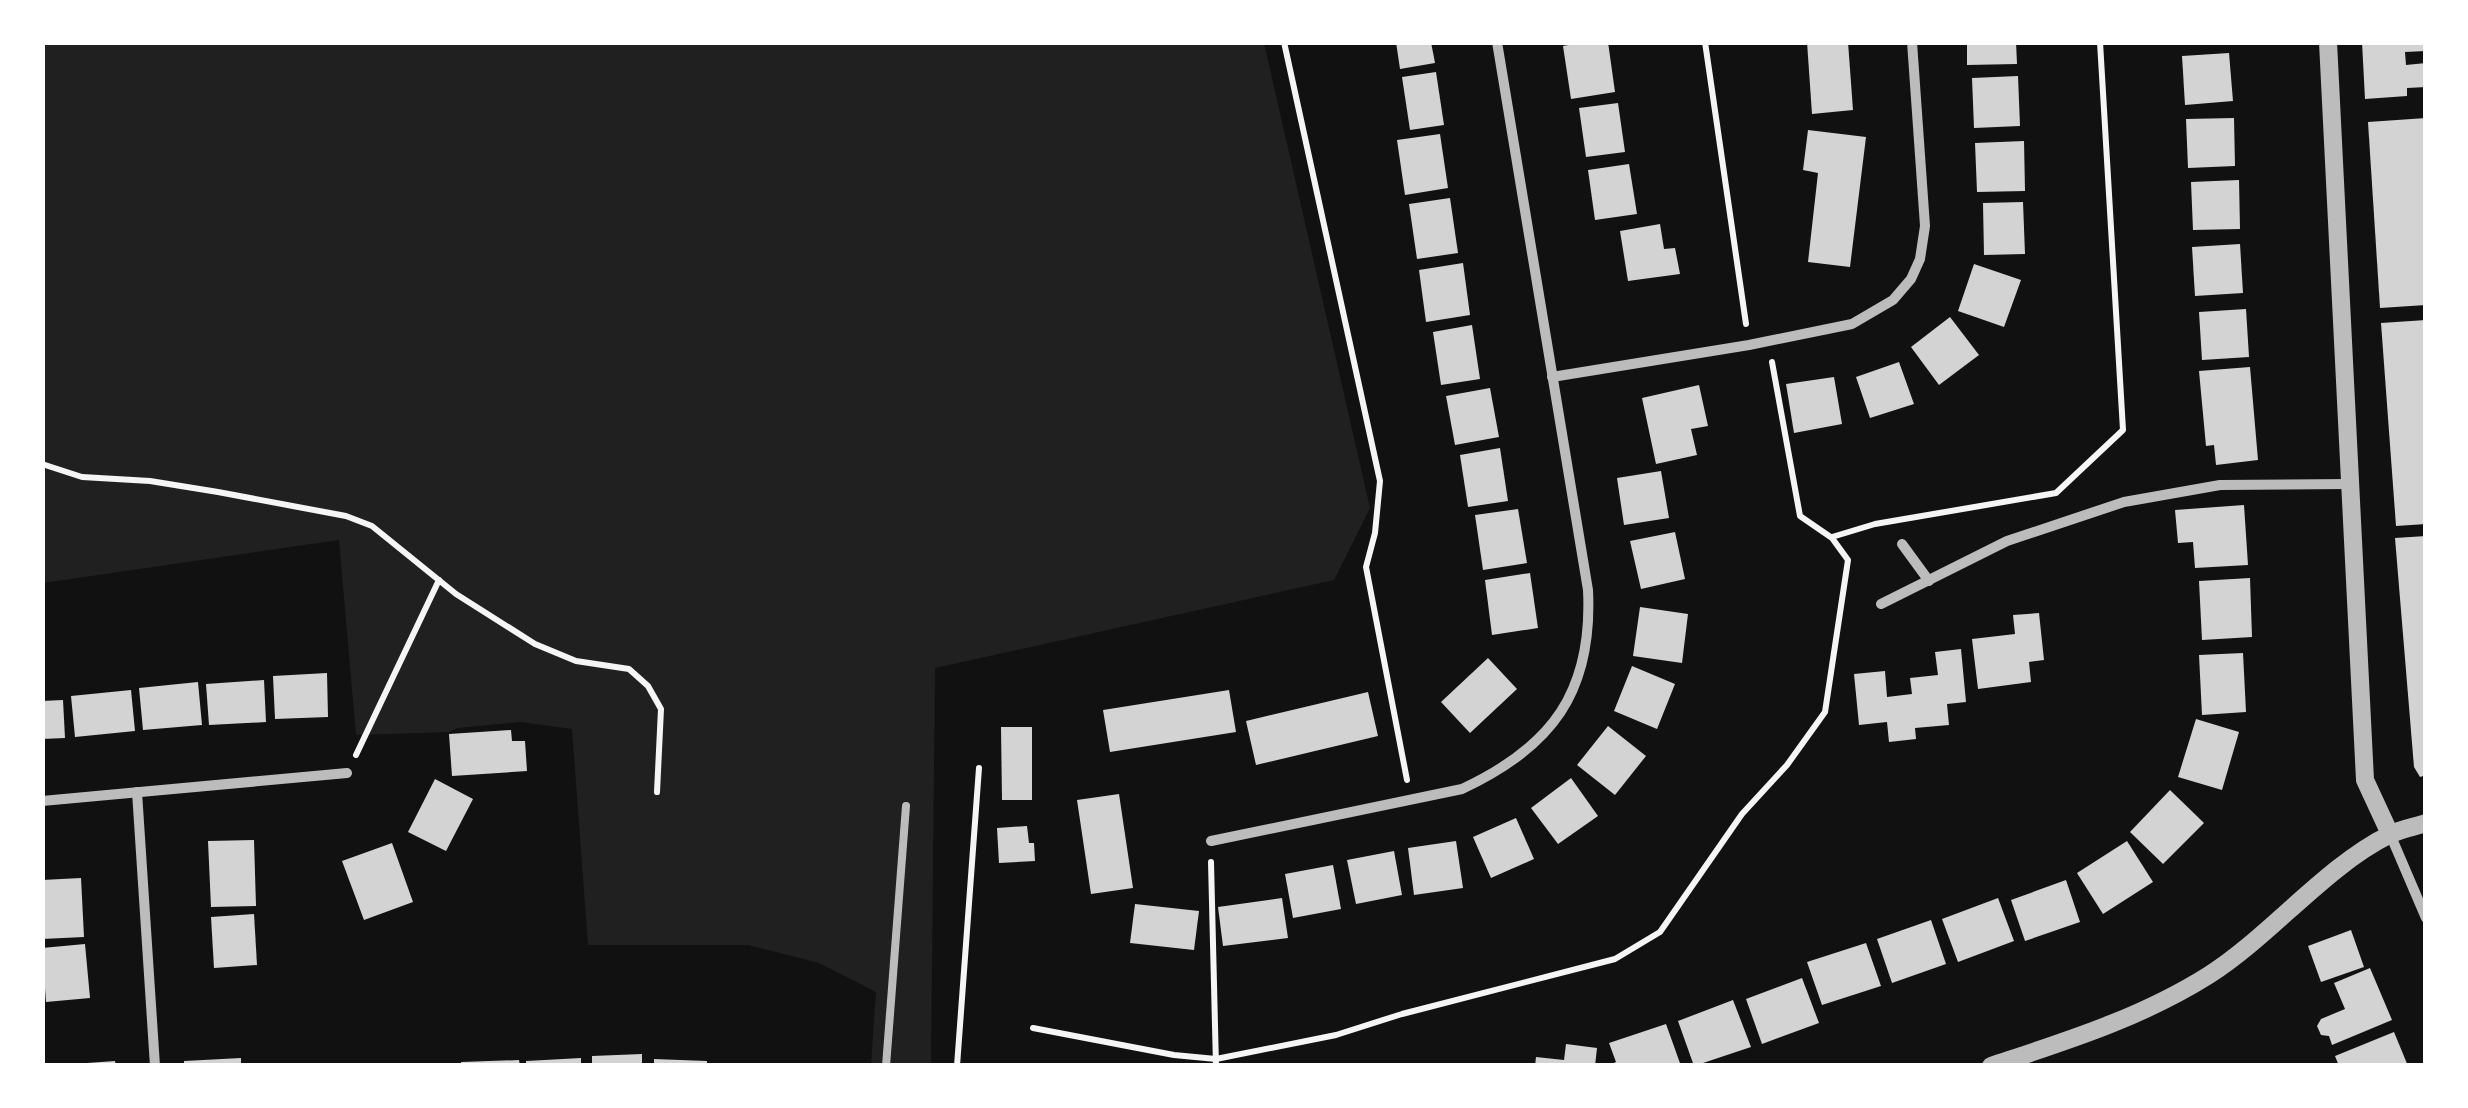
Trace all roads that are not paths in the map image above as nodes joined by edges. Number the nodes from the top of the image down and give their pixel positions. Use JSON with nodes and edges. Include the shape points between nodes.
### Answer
{"nodes":[{"id":1,"x":1497,"y":42,"type":"edge"},
{"id":2,"x":1912,"y":42,"type":"edge"},
{"id":3,"x":2328,"y":42,"type":"edge"},
{"id":4,"x":1552,"y":377,"type":"junction"},
{"id":5,"x":2348,"y":484,"type":"junction"},
{"id":6,"x":1902,"y":544,"type":"dead end"},
{"id":7,"x":1929,"y":581,"type":"junction"},
{"id":8,"x":1881,"y":604,"type":"dead end"},
{"id":9,"x":347,"y":774,"type":"road end"},
{"id":10,"x":137,"y":792,"type":"junction"},
{"id":11,"x":42,"y":801,"type":"edge"},
{"id":12,"x":906,"y":806,"type":"dead end"},
{"id":13,"x":2426,"y":823,"type":"edge"},
{"id":14,"x":2390,"y":834,"type":"junction"},
{"id":15,"x":1211,"y":841,"type":"road end"},
{"id":16,"x":2426,"y":918,"type":"edge"},
{"id":17,"x":156,"y":1066,"type":"edge"},
{"id":18,"x":886,"y":1066,"type":"edge"},
{"id":19,"x":1991,"y":1066,"type":"edge"}],
"edges":[{"from":1,"to":4,"type":"street"},
{"from":2,"to":4,"type":"street","via":[[1925,226],[1916,269],[1893,300],[1852,324]]},
{"from":3,"to":5,"type":"street"},
{"from":4,"to":15,"type":"street","via":[[1590,627],[1567,704],[1525,754],[1462,790]]},
{"from":5,"to":7,"type":"street","via":[[2220,485],[2124,502],[2008,541]]},
{"from":5,"to":14,"type":"street","via":[[2364,780]]},
{"from":6,"to":7,"type":"street"},
{"from":7,"to":8,"type":"street"},
{"from":9,"to":10,"type":"street"},
{"from":10,"to":11,"type":"street"},
{"from":10,"to":17,"type":"street"},
{"from":12,"to":18,"type":"lane"},
{"from":13,"to":14,"type":"street"},
{"from":14,"to":16,"type":"street"},
{"from":14,"to":19,"type":"street","via":[[2197,982],[2110,1026]]}]}
